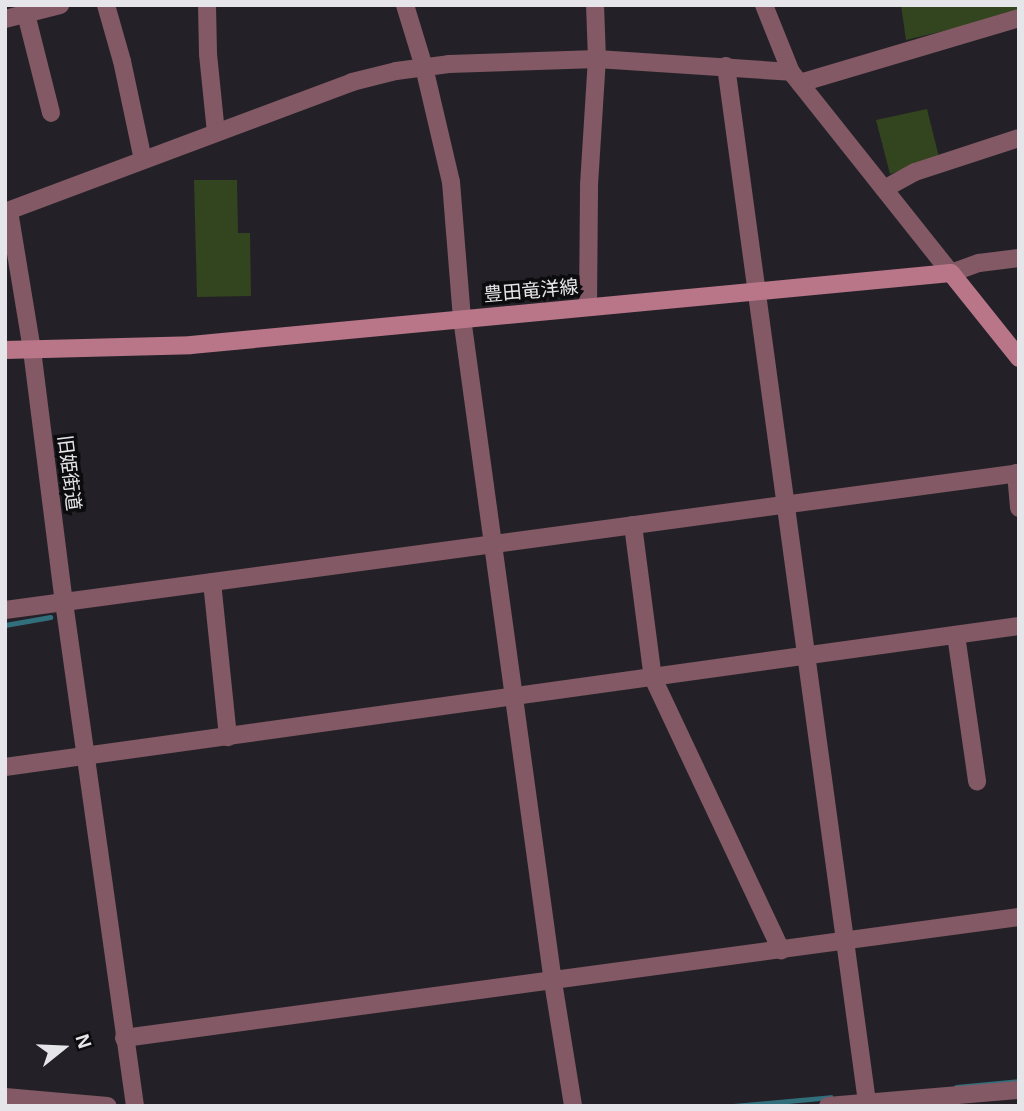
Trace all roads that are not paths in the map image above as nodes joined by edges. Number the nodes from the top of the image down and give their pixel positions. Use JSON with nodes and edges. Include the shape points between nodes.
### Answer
{"nodes":[{"id":1,"x":60,"y":5,"type":"edge"},
{"id":2,"x":106,"y":5,"type":"edge"},
{"id":3,"x":207,"y":5,"type":"edge"},
{"id":4,"x":405,"y":5,"type":"edge"},
{"id":5,"x":595,"y":5,"type":"edge"},
{"id":6,"x":764,"y":5,"type":"edge"},
{"id":7,"x":13,"y":14,"type":"edge"},
{"id":8,"x":1019,"y":18,"type":"edge"},
{"id":9,"x":597,"y":59,"type":"junction"},
{"id":10,"x":726,"y":66,"type":"junction"},
{"id":11,"x":424,"y":67,"type":"junction"},
{"id":12,"x":796,"y":77,"type":"junction"},
{"id":13,"x":51,"y":113,"type":"dead end"},
{"id":14,"x":216,"y":133,"type":"junction"},
{"id":15,"x":1019,"y":138,"type":"edge"},
{"id":16,"x":142,"y":160,"type":"junction"},
{"id":17,"x":884,"y":189,"type":"junction"},
{"id":18,"x":7,"y":211,"type":"edge"},
{"id":19,"x":1019,"y":258,"type":"edge"},
{"id":20,"x":951,"y":273,"type":"junction"},
{"id":21,"x":757,"y":292,"type":"junction"},
{"id":22,"x":587,"y":307,"type":"junction"},
{"id":23,"x":462,"y":318,"type":"junction"},
{"id":24,"x":5,"y":350,"type":"edge"},
{"id":25,"x":32,"y":350,"type":"junction"},
{"id":26,"x":1019,"y":358,"type":"edge"},
{"id":27,"x":1017,"y":473,"type":"edge"},
{"id":28,"x":786,"y":505,"type":"junction"},
{"id":29,"x":1019,"y":508,"type":"edge"},
{"id":30,"x":633,"y":525,"type":"junction"},
{"id":31,"x":495,"y":545,"type":"junction"},
{"id":32,"x":212,"y":582,"type":"junction"},
{"id":33,"x":64,"y":602,"type":"junction"},
{"id":34,"x":5,"y":610,"type":"edge"},
{"id":35,"x":1019,"y":626,"type":"edge"},
{"id":36,"x":956,"y":635,"type":"junction"},
{"id":37,"x":806,"y":657,"type":"junction"},
{"id":38,"x":653,"y":678,"type":"junction"},
{"id":39,"x":516,"y":696,"type":"junction"},
{"id":40,"x":228,"y":737,"type":"junction"},
{"id":41,"x":86,"y":756,"type":"junction"},
{"id":42,"x":5,"y":767,"type":"edge"},
{"id":43,"x":976,"y":780,"type":"dead end"},
{"id":44,"x":1019,"y":917,"type":"edge"},
{"id":45,"x":845,"y":940,"type":"junction"},
{"id":46,"x":781,"y":950,"type":"junction"},
{"id":47,"x":553,"y":982,"type":"junction"},
{"id":48,"x":124,"y":1038,"type":"junction"},
{"id":49,"x":1009,"y":1096,"type":"edge"},
{"id":50,"x":5,"y":1097,"type":"edge"},
{"id":51,"x":867,"y":1102,"type":"junction"},
{"id":52,"x":108,"y":1106,"type":"edge"},
{"id":53,"x":135,"y":1106,"type":"edge"},
{"id":54,"x":573,"y":1106,"type":"edge"},
{"id":55,"x":828,"y":1106,"type":"edge"}],
"edges":[{"from":1,"to":7,"type":"street"},
{"from":2,"to":16,"type":"street"},
{"from":3,"to":14,"type":"street"},
{"from":4,"to":11,"type":"street"},
{"from":5,"to":9,"type":"street"},
{"from":6,"to":12,"type":"street"},
{"from":7,"to":13,"type":"street"},
{"from":8,"to":12,"type":"street"},
{"from":9,"to":10,"type":"street"},
{"from":9,"to":11,"type":"street"},
{"from":9,"to":22,"type":"street"},
{"from":10,"to":12,"type":"street"},
{"from":10,"to":21,"type":"street"},
{"from":11,"to":14,"type":"street","via":[[352,82]]},
{"from":11,"to":23,"type":"street","via":[[452,182]]},
{"from":12,"to":17,"type":"street"},
{"from":14,"to":16,"type":"street"},
{"from":15,"to":17,"type":"street","via":[[915,172]]},
{"from":16,"to":18,"type":"street"},
{"from":17,"to":20,"type":"street"},
{"from":18,"to":25,"type":"street","name":"旧姫街道"},
{"from":19,"to":20,"type":"street","via":[[979,263]]},
{"from":20,"to":21,"type":"main road","name":"豊田竜洋線"},
{"from":20,"to":26,"type":"main road"},
{"from":21,"to":22,"type":"main road","name":"豊田竜洋線"},
{"from":21,"to":28,"type":"street"},
{"from":22,"to":23,"type":"main road","name":"豊田竜洋線"},
{"from":23,"to":25,"type":"main road","name":"豊田竜洋線","via":[[191,345]]},
{"from":23,"to":31,"type":"street"},
{"from":24,"to":25,"type":"main road","name":"豊田竜洋線"},
{"from":25,"to":33,"type":"street","name":"旧姫街道"},
{"from":27,"to":28,"type":"street"},
{"from":27,"to":29,"type":"street"},
{"from":28,"to":30,"type":"street"},
{"from":28,"to":37,"type":"street"},
{"from":30,"to":31,"type":"street"},
{"from":30,"to":38,"type":"street"},
{"from":31,"to":32,"type":"street"},
{"from":31,"to":39,"type":"street"},
{"from":32,"to":33,"type":"street"},
{"from":32,"to":40,"type":"street"},
{"from":33,"to":34,"type":"street"},
{"from":33,"to":41,"type":"street","name":"旧姫街道"},
{"from":35,"to":36,"type":"street"},
{"from":36,"to":37,"type":"street"},
{"from":36,"to":43,"type":"street"},
{"from":37,"to":38,"type":"street"},
{"from":37,"to":45,"type":"street"},
{"from":38,"to":39,"type":"street"},
{"from":38,"to":46,"type":"street"},
{"from":39,"to":40,"type":"street"},
{"from":39,"to":47,"type":"street"},
{"from":40,"to":41,"type":"street"},
{"from":41,"to":42,"type":"street"},
{"from":41,"to":48,"type":"street","name":"旧姫街道"},
{"from":44,"to":45,"type":"street"},
{"from":45,"to":46,"type":"street"},
{"from":45,"to":51,"type":"street"},
{"from":46,"to":47,"type":"street"},
{"from":47,"to":48,"type":"street"},
{"from":47,"to":54,"type":"street"},
{"from":48,"to":53,"type":"street","name":"旧姫街道"},
{"from":49,"to":51,"type":"street"},
{"from":50,"to":52,"type":"street"},
{"from":51,"to":55,"type":"street"}]}
